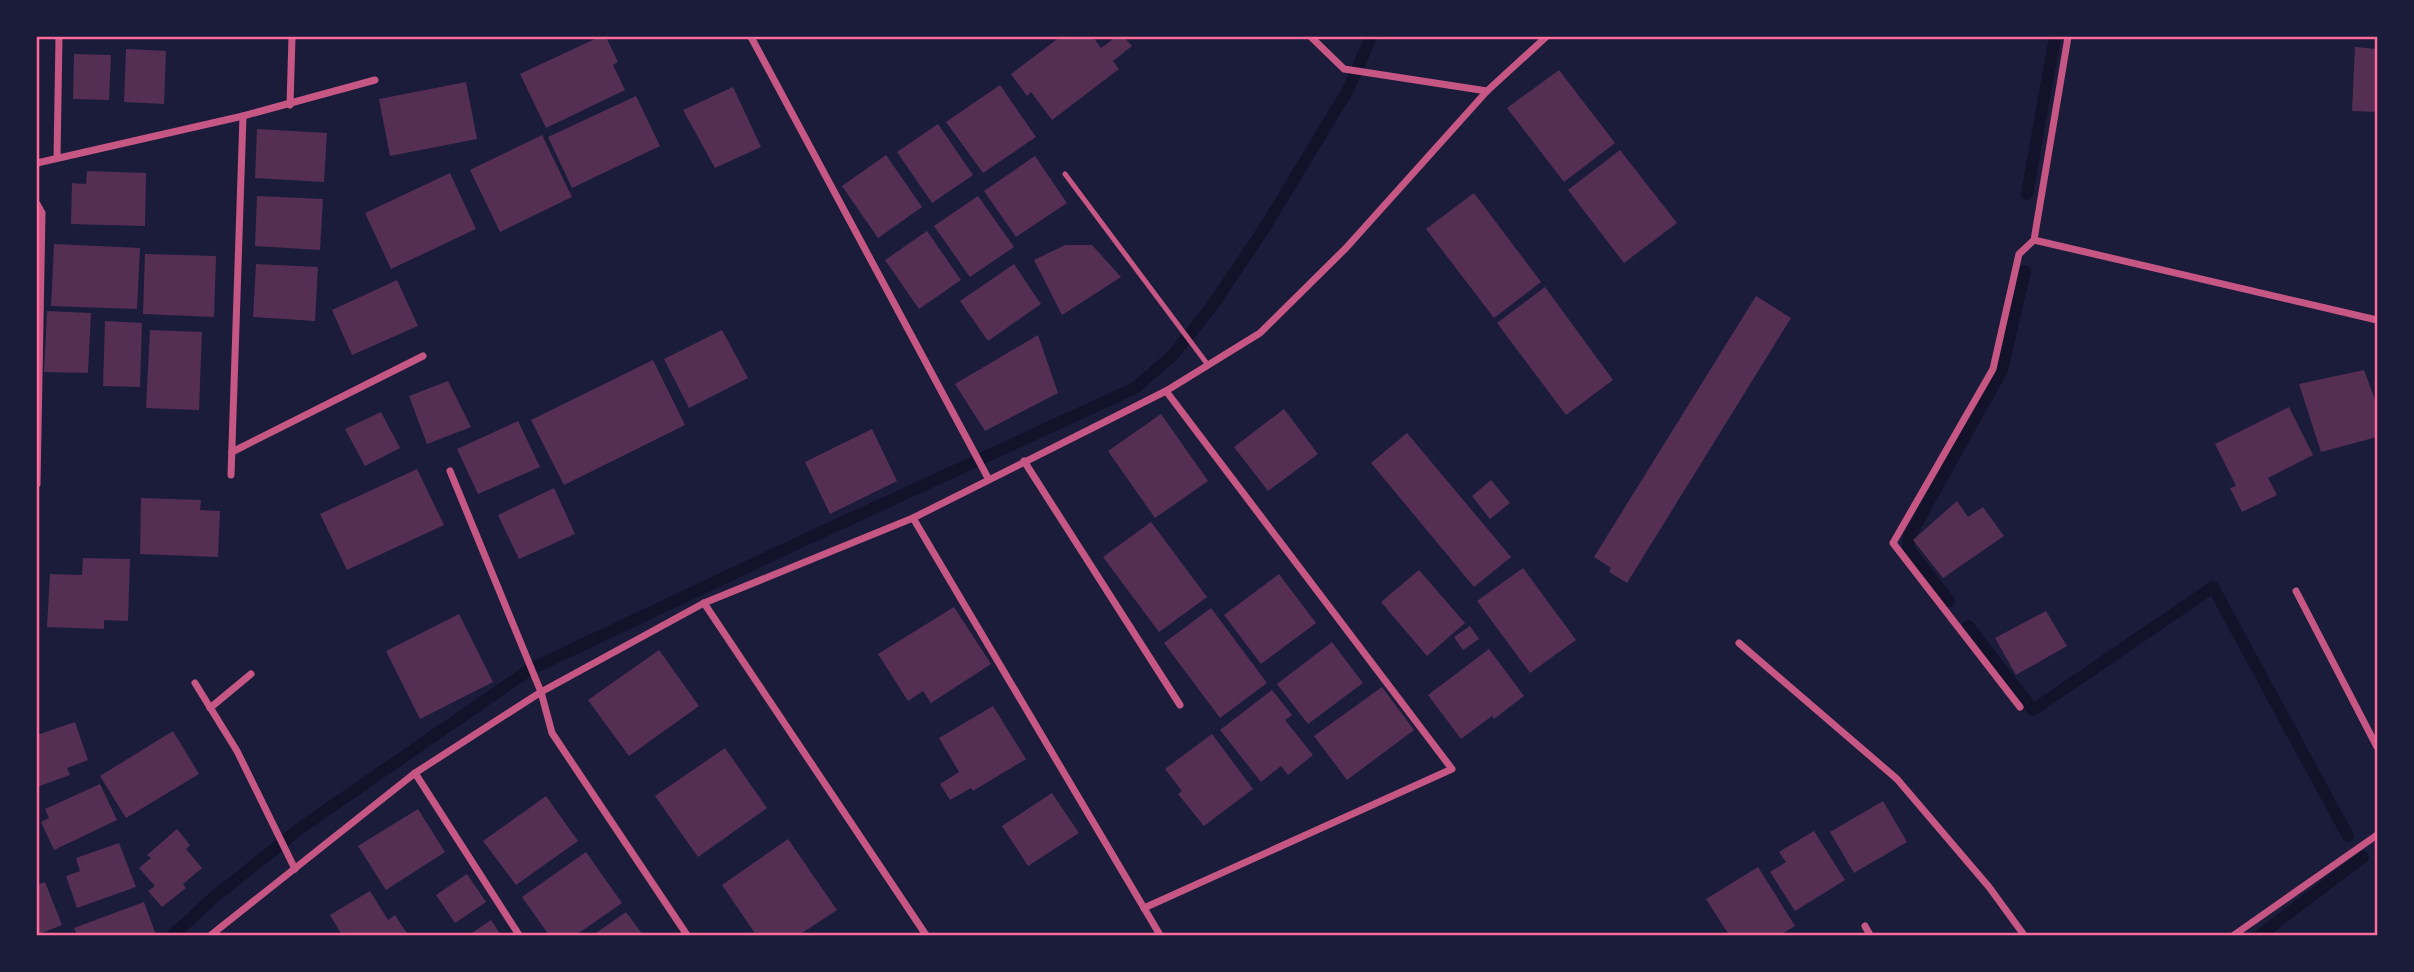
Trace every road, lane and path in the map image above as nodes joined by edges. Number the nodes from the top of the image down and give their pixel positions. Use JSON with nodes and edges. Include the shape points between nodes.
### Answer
{"nodes":[{"id":1,"x":59,"y":37,"type":"edge"},
{"id":2,"x":292,"y":37,"type":"edge"},
{"id":3,"x":751,"y":37,"type":"edge"},
{"id":4,"x":1311,"y":37,"type":"edge"},
{"id":5,"x":1546,"y":37,"type":"edge"},
{"id":6,"x":2068,"y":37,"type":"edge"},
{"id":7,"x":375,"y":80,"type":"dead end"},
{"id":8,"x":1487,"y":91,"type":"junction"},
{"id":9,"x":290,"y":105,"type":"junction"},
{"id":10,"x":243,"y":117,"type":"junction"},
{"id":11,"x":57,"y":158,"type":"junction"},
{"id":12,"x":37,"y":163,"type":"edge"},
{"id":13,"x":1065,"y":174,"type":"dead end"},
{"id":14,"x":37,"y":204,"type":"edge"},
{"id":15,"x":2034,"y":240,"type":"junction"},
{"id":16,"x":2377,"y":320,"type":"edge"},
{"id":17,"x":423,"y":356,"type":"dead end"},
{"id":18,"x":1207,"y":363,"type":"junction"},
{"id":19,"x":1166,"y":391,"type":"junction"},
{"id":20,"x":232,"y":452,"type":"junction"},
{"id":21,"x":1024,"y":461,"type":"junction"},
{"id":22,"x":450,"y":471,"type":"dead end"},
{"id":23,"x":231,"y":475,"type":"dead end"},
{"id":24,"x":988,"y":477,"type":"junction"},
{"id":25,"x":37,"y":484,"type":"edge"},
{"id":26,"x":913,"y":518,"type":"junction"},
{"id":27,"x":2296,"y":591,"type":"dead end"},
{"id":28,"x":704,"y":603,"type":"junction"},
{"id":29,"x":1739,"y":643,"type":"dead end"},
{"id":30,"x":251,"y":674,"type":"dead end"},
{"id":31,"x":195,"y":683,"type":"dead end"},
{"id":32,"x":540,"y":690,"type":"junction"},
{"id":33,"x":1180,"y":705,"type":"dead end"},
{"id":34,"x":210,"y":708,"type":"junction"},
{"id":35,"x":2020,"y":708,"type":"dead end"},
{"id":36,"x":2377,"y":747,"type":"edge"},
{"id":37,"x":415,"y":773,"type":"junction"},
{"id":38,"x":2377,"y":835,"type":"edge"},
{"id":39,"x":294,"y":867,"type":"junction"},
{"id":40,"x":1144,"y":908,"type":"junction"},
{"id":41,"x":1865,"y":926,"type":"dead end"},
{"id":42,"x":211,"y":935,"type":"edge"},
{"id":43,"x":519,"y":935,"type":"edge"},
{"id":44,"x":687,"y":935,"type":"edge"},
{"id":45,"x":926,"y":935,"type":"edge"},
{"id":46,"x":1160,"y":935,"type":"edge"},
{"id":47,"x":1870,"y":935,"type":"edge"},
{"id":48,"x":2024,"y":935,"type":"edge"},
{"id":49,"x":2234,"y":935,"type":"edge"}],
"edges":[{"from":1,"to":11,"type":"street"},
{"from":2,"to":9,"type":"street"},
{"from":3,"to":24,"type":"street"},
{"from":4,"to":8,"type":"street","via":[[1344,69]]},
{"from":5,"to":8,"type":"street"},
{"from":6,"to":15,"type":"street"},
{"from":7,"to":9,"type":"street"},
{"from":8,"to":18,"type":"street","via":[[1346,248],[1260,332]]},
{"from":9,"to":10,"type":"street"},
{"from":10,"to":11,"type":"street"},
{"from":10,"to":20,"type":"street"},
{"from":11,"to":12,"type":"street"},
{"from":13,"to":18,"type":"lane"},
{"from":14,"to":25,"type":"street","via":[[42,213]]},
{"from":15,"to":16,"type":"street"},
{"from":15,"to":35,"type":"street","via":[[2019,254],[1993,369],[1893,543]]},
{"from":17,"to":20,"type":"street"},
{"from":18,"to":19,"type":"street"},
{"from":19,"to":21,"type":"street"},
{"from":19,"to":40,"type":"street","via":[[1451,769]]},
{"from":20,"to":23,"type":"street"},
{"from":21,"to":24,"type":"street"},
{"from":21,"to":33,"type":"street"},
{"from":22,"to":32,"type":"street"},
{"from":24,"to":26,"type":"street"},
{"from":26,"to":28,"type":"street"},
{"from":26,"to":40,"type":"street"},
{"from":27,"to":36,"type":"street"},
{"from":28,"to":32,"type":"street"},
{"from":28,"to":45,"type":"street"},
{"from":29,"to":48,"type":"street","via":[[1898,779]]},
{"from":30,"to":34,"type":"street"},
{"from":31,"to":34,"type":"street"},
{"from":32,"to":37,"type":"street"},
{"from":32,"to":44,"type":"street","via":[[552,733]]},
{"from":34,"to":39,"type":"street","via":[[237,751]]},
{"from":37,"to":39,"type":"street"},
{"from":37,"to":43,"type":"street"},
{"from":38,"to":49,"type":"street"},
{"from":39,"to":42,"type":"street"},
{"from":40,"to":46,"type":"street"},
{"from":41,"to":47,"type":"street"}]}
